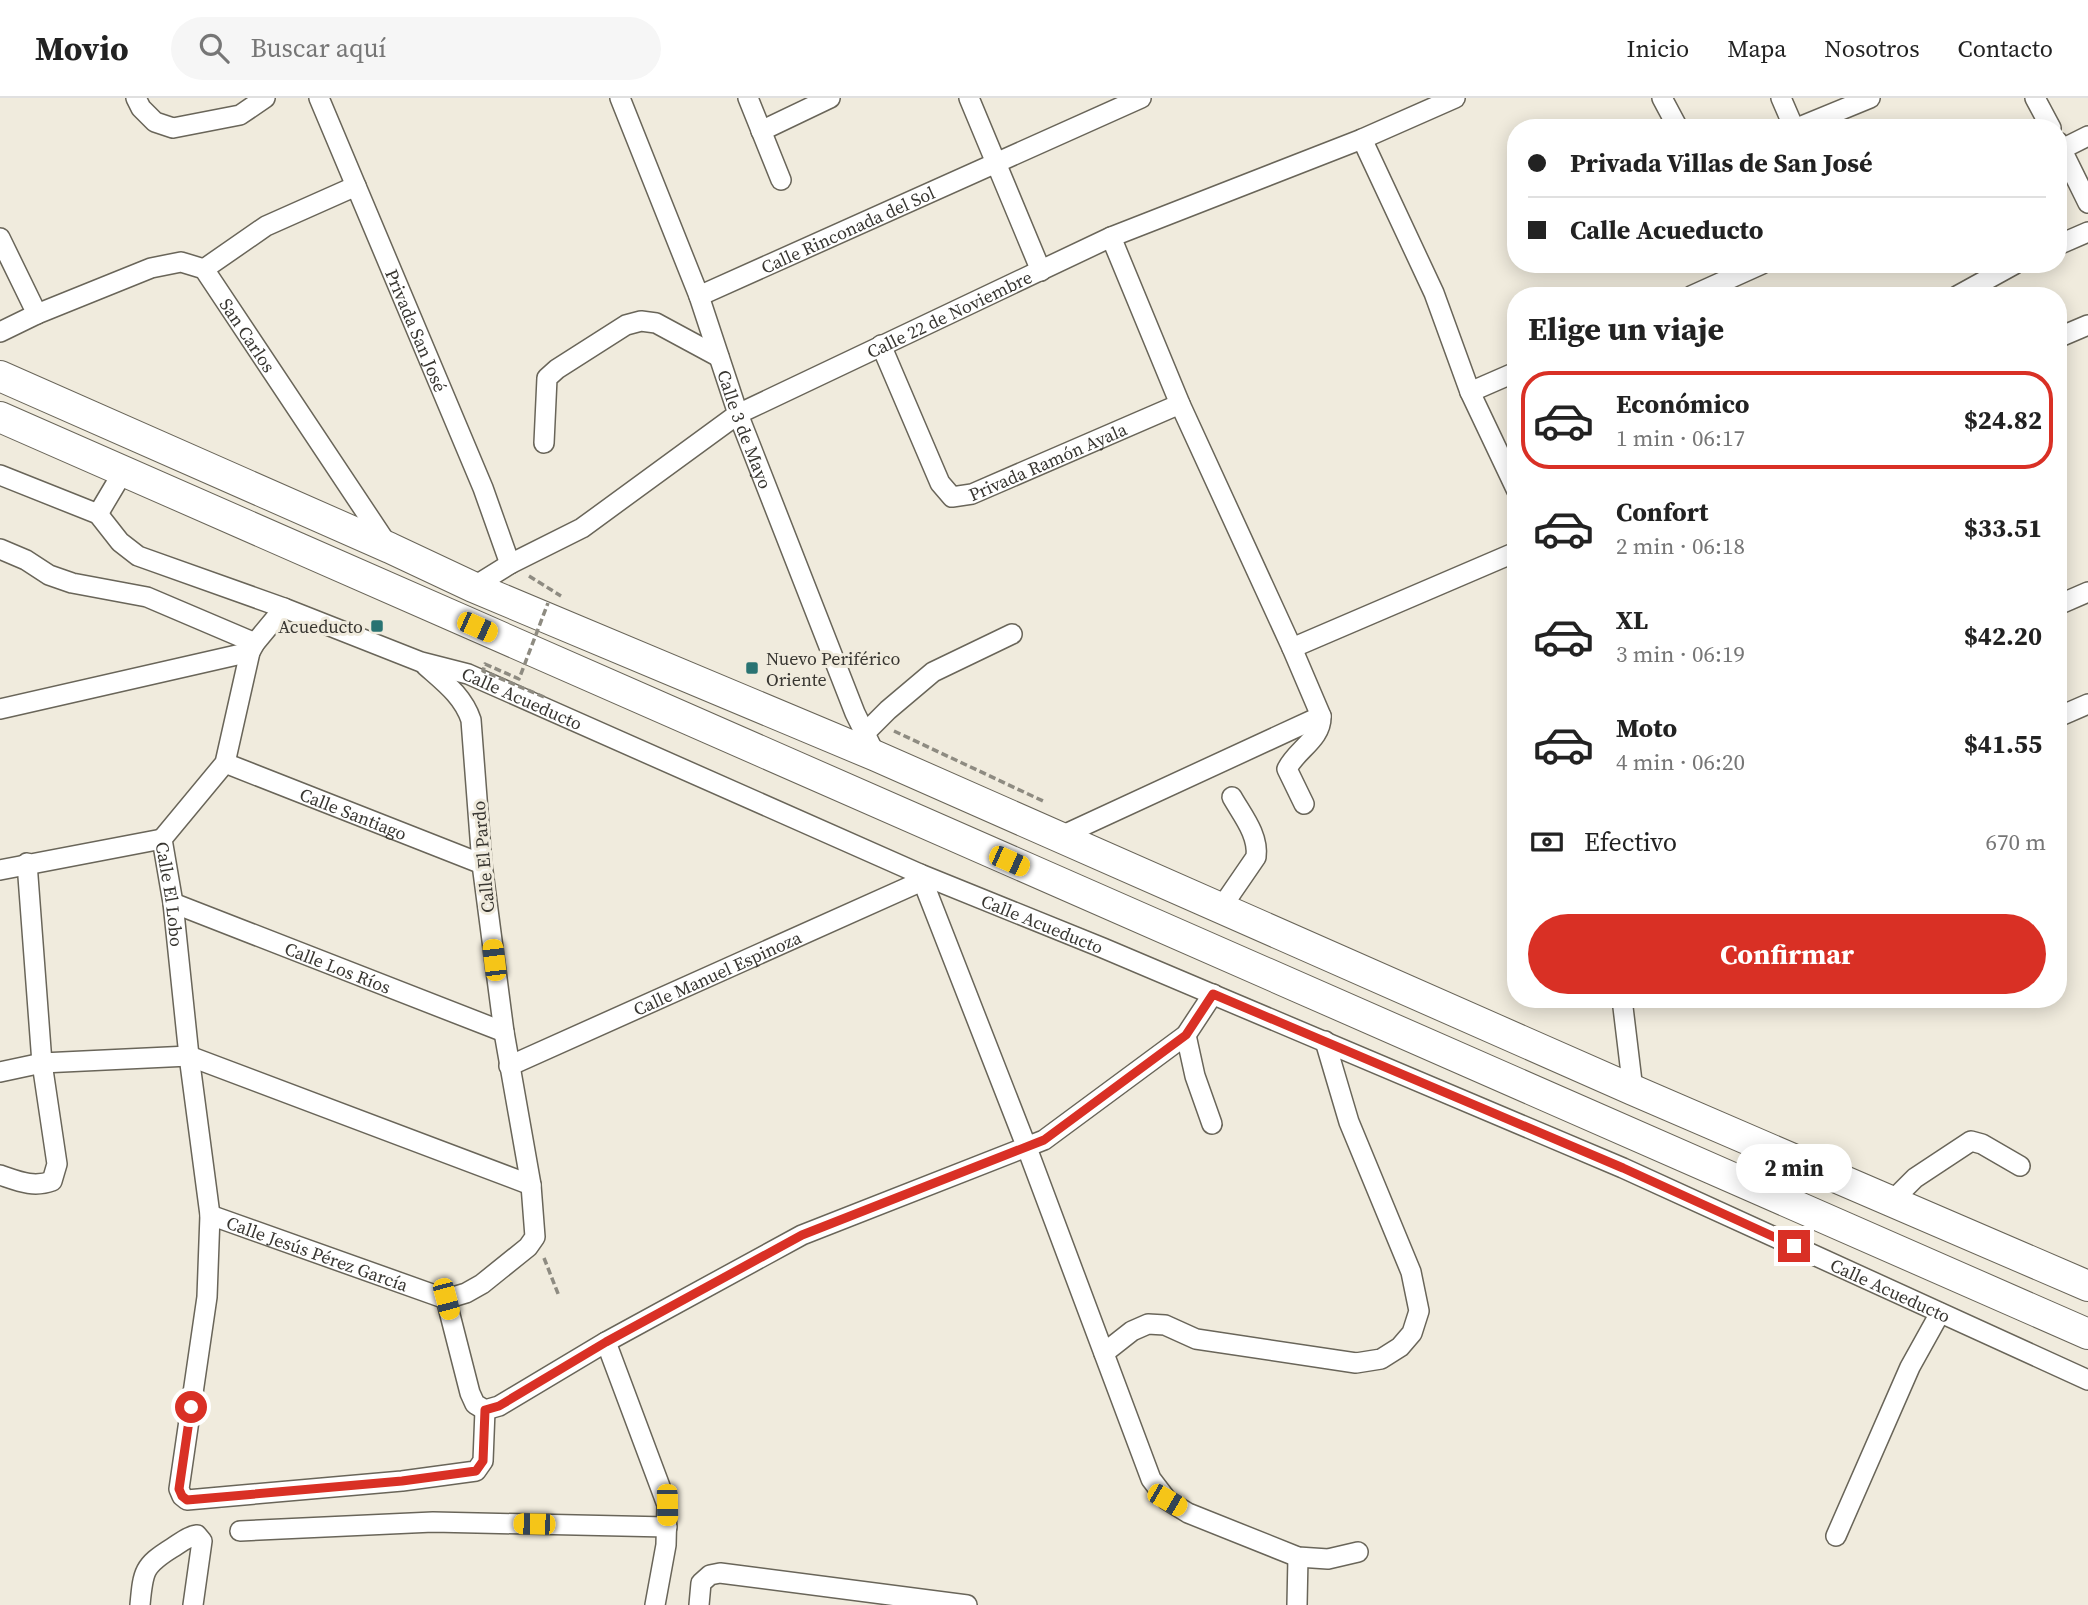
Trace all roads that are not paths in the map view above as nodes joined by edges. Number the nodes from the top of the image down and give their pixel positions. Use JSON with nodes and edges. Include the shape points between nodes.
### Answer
{"nodes":[{"id":1,"x":136,"y":98,"type":"edge"},
{"id":2,"x":265,"y":98,"type":"edge"},
{"id":3,"x":319,"y":98,"type":"edge"},
{"id":4,"x":620,"y":98,"type":"edge"},
{"id":5,"x":748,"y":98,"type":"edge"},
{"id":6,"x":830,"y":98,"type":"edge"},
{"id":7,"x":969,"y":98,"type":"edge"},
{"id":8,"x":1141,"y":98,"type":"edge"},
{"id":9,"x":1455,"y":98,"type":"edge"},
{"id":10,"x":1662,"y":98,"type":"edge"},
{"id":11,"x":1781,"y":98,"type":"edge"},
{"id":12,"x":1870,"y":98,"type":"edge"},
{"id":13,"x":2035,"y":98,"type":"edge"},
{"id":14,"x":1673,"y":119,"type":"edge"},
{"id":15,"x":1792,"y":119,"type":"edge"},
{"id":16,"x":1818,"y":119,"type":"edge"},
{"id":17,"x":2046,"y":119,"type":"edge"},
{"id":18,"x":761,"y":131,"type":"junction"},
{"id":19,"x":2088,"y":136,"type":"edge"},
{"id":20,"x":1362,"y":139,"type":"junction"},
{"id":21,"x":2067,"y":144,"type":"edge"},
{"id":22,"x":2067,"y":160,"type":"edge"},
{"id":23,"x":996,"y":162,"type":"junction"},
{"id":24,"x":781,"y":180,"type":"dead end"},
{"id":25,"x":356,"y":186,"type":"junction"},
{"id":26,"x":2088,"y":203,"type":"edge"},
{"id":27,"x":2088,"y":232,"type":"edge"},
{"id":28,"x":1111,"y":237,"type":"junction"},
{"id":29,"x":0,"y":238,"type":"edge"},
{"id":30,"x":2067,"y":241,"type":"edge"},
{"id":31,"x":204,"y":269,"type":"junction"},
{"id":32,"x":1041,"y":271,"type":"junction"},
{"id":33,"x":1742,"y":273,"type":"edge"},
{"id":34,"x":1999,"y":273,"type":"edge"},
{"id":35,"x":1711,"y":287,"type":"edge"},
{"id":36,"x":1974,"y":287,"type":"edge"},
{"id":37,"x":699,"y":296,"type":"junction"},
{"id":38,"x":37,"y":314,"type":"junction"},
{"id":39,"x":2088,"y":325,"type":"edge"},
{"id":40,"x":0,"y":332,"type":"edge"},
{"id":41,"x":2067,"y":335,"type":"edge"},
{"id":42,"x":881,"y":345,"type":"junction"},
{"id":43,"x":719,"y":357,"type":"junction"},
{"id":44,"x":0,"y":376,"type":"edge"},
{"id":45,"x":1507,"y":376,"type":"edge"},
{"id":46,"x":1470,"y":392,"type":"junction"},
{"id":47,"x":1180,"y":404,"type":"junction"},
{"id":48,"x":738,"y":414,"type":"junction"},
{"id":49,"x":0,"y":416,"type":"edge"},
{"id":50,"x":544,"y":443,"type":"dead end"},
{"id":51,"x":123,"y":471,"type":"junction"},
{"id":52,"x":1507,"y":471,"type":"edge"},
{"id":53,"x":0,"y":475,"type":"edge"},
{"id":54,"x":98,"y":514,"type":"junction"},
{"id":55,"x":390,"y":548,"type":"junction"},
{"id":56,"x":0,"y":549,"type":"edge"},
{"id":57,"x":1507,"y":556,"type":"edge"},
{"id":58,"x":510,"y":564,"type":"junction"},
{"id":59,"x":473,"y":587,"type":"junction"},
{"id":60,"x":2088,"y":592,"type":"edge"},
{"id":61,"x":2067,"y":602,"type":"edge"},
{"id":62,"x":284,"y":608,"type":"junction"},
{"id":63,"x":1012,"y":634,"type":"dead end"},
{"id":64,"x":253,"y":648,"type":"junction"},
{"id":65,"x":1292,"y":648,"type":"junction"},
{"id":66,"x":421,"y":662,"type":"junction"},
{"id":67,"x":2088,"y":704,"type":"edge"},
{"id":68,"x":0,"y":709,"type":"edge"},
{"id":69,"x":2067,"y":714,"type":"edge"},
{"id":70,"x":1321,"y":716,"type":"junction"},
{"id":71,"x":871,"y":745,"type":"junction"},
{"id":72,"x":225,"y":763,"type":"junction"},
{"id":73,"x":1231,"y":797,"type":"dead end"},
{"id":74,"x":1304,"y":804,"type":"dead end"},
{"id":75,"x":1059,"y":837,"type":"junction"},
{"id":76,"x":162,"y":839,"type":"junction"},
{"id":77,"x":27,"y":863,"type":"junction"},
{"id":78,"x":482,"y":864,"type":"junction"},
{"id":79,"x":0,"y":870,"type":"edge"},
{"id":80,"x":921,"y":877,"type":"junction"},
{"id":81,"x":173,"y":903,"type":"junction"},
{"id":82,"x":1221,"y":908,"type":"junction"},
{"id":83,"x":1213,"y":994,"type":"junction"},
{"id":84,"x":1623,"y":1008,"type":"edge"},
{"id":85,"x":504,"y":1032,"type":"junction"},
{"id":86,"x":1186,"y":1035,"type":"junction"},
{"id":87,"x":1325,"y":1041,"type":"junction"},
{"id":88,"x":189,"y":1056,"type":"junction"},
{"id":89,"x":42,"y":1063,"type":"junction"},
{"id":90,"x":509,"y":1066,"type":"junction"},
{"id":91,"x":0,"y":1072,"type":"edge"},
{"id":92,"x":1633,"y":1090,"type":"junction"},
{"id":93,"x":1212,"y":1124,"type":"dead end"},
{"id":94,"x":1642,"y":1139,"type":"junction"},
{"id":95,"x":1027,"y":1148,"type":"junction"},
{"id":96,"x":2020,"y":1166,"type":"dead end"},
{"id":97,"x":1623,"y":1168,"type":"junction"},
{"id":98,"x":0,"y":1175,"type":"edge"},
{"id":99,"x":531,"y":1185,"type":"junction"},
{"id":100,"x":1892,"y":1202,"type":"junction"},
{"id":101,"x":210,"y":1215,"type":"junction"},
{"id":102,"x":2088,"y":1286,"type":"edge"},
{"id":103,"x":446,"y":1299,"type":"junction"},
{"id":104,"x":1940,"y":1313,"type":"junction"},
{"id":105,"x":2088,"y":1334,"type":"edge"},
{"id":106,"x":606,"y":1342,"type":"junction"},
{"id":107,"x":1104,"y":1353,"type":"junction"},
{"id":108,"x":2088,"y":1380,"type":"edge"},
{"id":109,"x":485,"y":1410,"type":"junction"},
{"id":110,"x":667,"y":1527,"type":"junction"},
{"id":111,"x":240,"y":1531,"type":"dead end"},
{"id":112,"x":1836,"y":1536,"type":"dead end"},
{"id":113,"x":1359,"y":1552,"type":"dead end"},
{"id":114,"x":1298,"y":1557,"type":"junction"},
{"id":115,"x":140,"y":1605,"type":"edge"},
{"id":116,"x":193,"y":1605,"type":"edge"},
{"id":117,"x":655,"y":1605,"type":"edge"},
{"id":118,"x":699,"y":1605,"type":"edge"},
{"id":119,"x":967,"y":1605,"type":"edge"},
{"id":120,"x":1297,"y":1605,"type":"edge"}],
"edges":[{"from":1,"to":2,"type":"street","via":[[155,122],[173,128],[240,115]]},
{"from":3,"to":25,"type":"street","name":"Privada San José"},
{"from":4,"to":37,"type":"street","name":"Calle 3 de Mayo"},
{"from":5,"to":18,"type":"street"},
{"from":6,"to":18,"type":"street"},
{"from":7,"to":23,"type":"street"},
{"from":8,"to":23,"type":"street","name":"Calle Rinconada del Sol"},
{"from":9,"to":20,"type":"street","name":"Calle 22 de Noviembre"},
{"from":10,"to":14,"type":"street"},
{"from":11,"to":15,"type":"street"},
{"from":12,"to":16,"type":"street"},
{"from":13,"to":17,"type":"street"},
{"from":18,"to":24,"type":"street"},
{"from":19,"to":21,"type":"street"},
{"from":20,"to":28,"type":"street","name":"Calle 22 de Noviembre"},
{"from":20,"to":46,"type":"street","via":[[1434,293]]},
{"from":22,"to":26,"type":"street"},
{"from":23,"to":32,"type":"street"},
{"from":23,"to":37,"type":"street","name":"Calle Rinconada del Sol"},
{"from":25,"to":31,"type":"street","via":[[266,226]]},
{"from":25,"to":58,"type":"street","name":"Privada San José","via":[[483,488]]},
{"from":27,"to":30,"type":"street"},
{"from":28,"to":32,"type":"street","name":"Calle 22 de Noviembre"},
{"from":28,"to":47,"type":"street"},
{"from":29,"to":38,"type":"street"},
{"from":31,"to":38,"type":"street","via":[[181,262],[151,268]]},
{"from":31,"to":55,"type":"street","name":"San Carlos"},
{"from":32,"to":42,"type":"street","name":"Calle 22 de Noviembre"},
{"from":33,"to":35,"type":"street"},
{"from":34,"to":36,"type":"street"},
{"from":37,"to":43,"type":"street","name":"Calle 3 de Mayo"},
{"from":38,"to":40,"type":"street"},
{"from":39,"to":41,"type":"street"},
{"from":42,"to":47,"type":"street","name":"Privada Ramón Ayala","via":[[940,483],[951,497],[972,494]]},
{"from":42,"to":48,"type":"street","name":"Calle 22 de Noviembre"},
{"from":43,"to":48,"type":"street","name":"Calle 3 de Mayo"},
{"from":43,"to":50,"type":"street","via":[[656,323],[626,325],[547,378]]},
{"from":44,"to":55,"type":"highway"},
{"from":45,"to":46,"type":"street"},
{"from":46,"to":52,"type":"street"},
{"from":47,"to":65,"type":"street"},
{"from":48,"to":58,"type":"street","name":"Calle 22 de Noviembre","via":[[582,528]]},
{"from":48,"to":71,"type":"street","name":"Calle 3 de Mayo"},
{"from":49,"to":51,"type":"highway"},
{"from":51,"to":54,"type":"street"},
{"from":51,"to":94,"type":"highway"},
{"from":53,"to":54,"type":"street"},
{"from":54,"to":62,"type":"street","name":"Calle Acueducto","via":[[138,556]]},
{"from":55,"to":59,"type":"highway"},
{"from":56,"to":64,"type":"street","via":[[72,583],[147,597]]},
{"from":57,"to":65,"type":"street"},
{"from":58,"to":59,"type":"street","name":"Calle 22 de Noviembre"},
{"from":59,"to":71,"type":"highway"},
{"from":60,"to":61,"type":"street"},
{"from":62,"to":64,"type":"street","name":"Calle El Lobo"},
{"from":62,"to":66,"type":"street","name":"Calle Acueducto"},
{"from":63,"to":71,"type":"street","via":[[933,671],[888,710]]},
{"from":64,"to":68,"type":"street"},
{"from":64,"to":72,"type":"street","name":"Calle El Lobo"},
{"from":65,"to":70,"type":"street"},
{"from":66,"to":78,"type":"street","name":"Calle El Pardo","via":[[451,688],[471,720]]},
{"from":66,"to":80,"type":"street","name":"Calle Acueducto","via":[[468,674]]},
{"from":67,"to":69,"type":"street"},
{"from":70,"to":74,"type":"street","via":[[1317,733],[1287,769]]},
{"from":70,"to":75,"type":"street"},
{"from":71,"to":75,"type":"highway"},
{"from":72,"to":76,"type":"street","name":"Calle El Lobo"},
{"from":72,"to":78,"type":"street","name":"Calle Santiago"},
{"from":73,"to":82,"type":"street","via":[[1257,848],[1256,857]]},
{"from":75,"to":82,"type":"highway"},
{"from":76,"to":77,"type":"street"},
{"from":76,"to":81,"type":"street","name":"Calle El Lobo"},
{"from":77,"to":79,"type":"street"},
{"from":77,"to":89,"type":"street"},
{"from":78,"to":85,"type":"street","name":"Calle El Pardo"},
{"from":80,"to":83,"type":"street","name":"Calle Acueducto"},
{"from":80,"to":90,"type":"street","name":"Calle Manuel Espinoza"},
{"from":80,"to":95,"type":"street"},
{"from":81,"to":85,"type":"street","name":"Calle Los Ríos"},
{"from":81,"to":88,"type":"street","name":"Calle El Lobo"},
{"from":82,"to":92,"type":"highway"},
{"from":83,"to":86,"type":"street"},
{"from":83,"to":87,"type":"street","name":"Calle Acueducto"},
{"from":84,"to":92,"type":"street"},
{"from":85,"to":90,"type":"street","name":"Calle El Pardo"},
{"from":86,"to":93,"type":"street"},
{"from":86,"to":95,"type":"street"},
{"from":87,"to":97,"type":"street","name":"Calle Acueducto"},
{"from":87,"to":107,"type":"street","via":[[1349,1122],[1411,1272],[1419,1311],[1412,1333],[1381,1359],[1356,1363],[1196,1339],[1165,1325],[1147,1324]]},
{"from":88,"to":89,"type":"street"},
{"from":88,"to":99,"type":"street"},
{"from":88,"to":101,"type":"street","name":"Calle El Lobo"},
{"from":89,"to":91,"type":"street"},
{"from":89,"to":98,"type":"street","via":[[57,1164],[52,1181],[33,1186]]},
{"from":90,"to":99,"type":"street","name":"Calle El Pardo"},
{"from":92,"to":100,"type":"highway"},
{"from":94,"to":97,"type":"street"},
{"from":94,"to":105,"type":"highway"},
{"from":95,"to":106,"type":"street","via":[[802,1235]]},
{"from":95,"to":107,"type":"street"},
{"from":96,"to":100,"type":"street","via":[[1971,1141],[1914,1178]]},
{"from":97,"to":104,"type":"street","name":"Calle Acueducto"},
{"from":99,"to":103,"type":"street","name":"Calle El Pardo","via":[[535,1237],[528,1247],[482,1284]]},
{"from":100,"to":102,"type":"highway"},
{"from":101,"to":103,"type":"street","name":"Calle Jesús Pérez García"},
{"from":101,"to":109,"type":"street","name":"Calle El Lobo","via":[[207,1297],[179,1489],[187,1500],[476,1471],[483,1461]]},
{"from":103,"to":109,"type":"street","via":[[470,1393],[475,1404]]},
{"from":104,"to":108,"type":"street","name":"Calle Acueducto"},
{"from":104,"to":112,"type":"street","via":[[1910,1367]]},
{"from":106,"to":109,"type":"street"},
{"from":106,"to":110,"type":"street","via":[[667,1505]]},
{"from":107,"to":114,"type":"street","via":[[1150,1479],[1167,1500],[1188,1513]]},
{"from":110,"to":111,"type":"street","via":[[433,1522]]},
{"from":110,"to":117,"type":"street"},
{"from":113,"to":114,"type":"street","via":[[1328,1559]]},
{"from":114,"to":120,"type":"street"},
{"from":115,"to":116,"type":"street","via":[[143,1580],[152,1560],[197,1535],[202,1541]]},
{"from":118,"to":119,"type":"street","via":[[701,1583],[720,1573]]}]}
